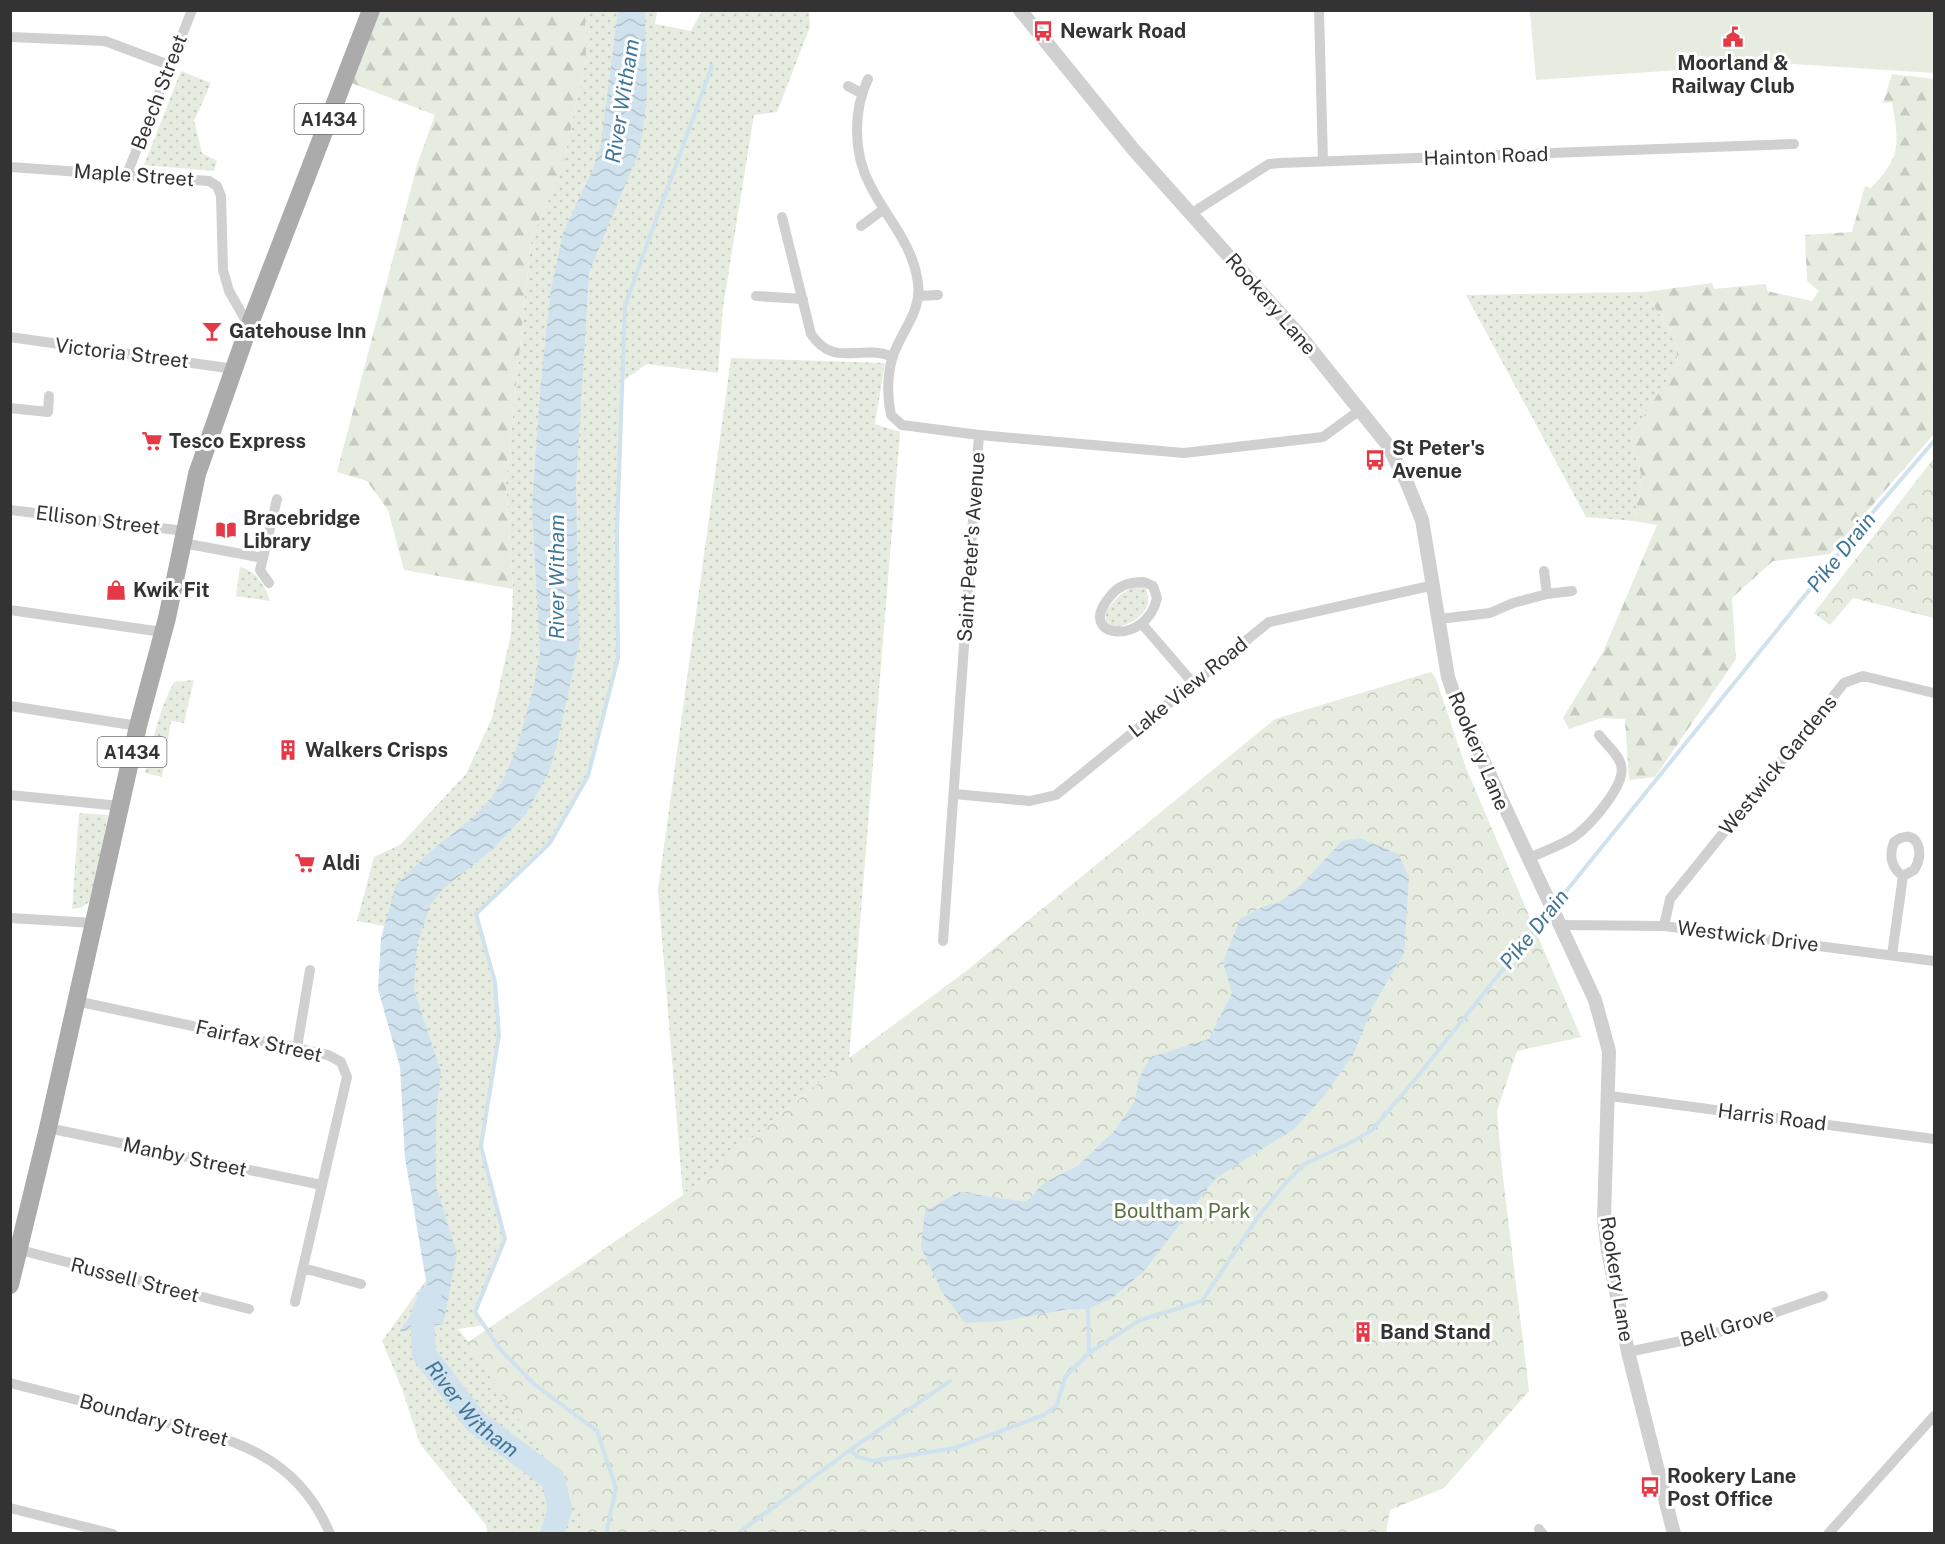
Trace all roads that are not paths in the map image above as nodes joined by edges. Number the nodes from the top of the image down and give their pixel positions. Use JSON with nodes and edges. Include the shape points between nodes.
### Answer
{"nodes":[{"id":1,"x":192,"y":10,"type":"edge"},
{"id":2,"x":371,"y":10,"type":"edge"},
{"id":3,"x":1020,"y":10,"type":"edge"},
{"id":4,"x":1319,"y":10,"type":"edge"},
{"id":5,"x":10,"y":37,"type":"edge"},
{"id":6,"x":169,"y":64,"type":"junction"},
{"id":7,"x":868,"y":79,"type":"dead end"},
{"id":8,"x":848,"y":86,"type":"dead end"},
{"id":9,"x":861,"y":93,"type":"junction"},
{"id":10,"x":1794,"y":144,"type":"dead end"},
{"id":11,"x":1323,"y":162,"type":"junction"},
{"id":12,"x":10,"y":167,"type":"edge"},
{"id":13,"x":128,"y":174,"type":"junction"},
{"id":14,"x":884,"y":209,"type":"junction"},
{"id":15,"x":1192,"y":213,"type":"junction"},
{"id":16,"x":782,"y":217,"type":"dead end"},
{"id":17,"x":861,"y":226,"type":"dead end"},
{"id":18,"x":938,"y":295,"type":"dead end"},
{"id":19,"x":756,"y":296,"type":"dead end"},
{"id":20,"x":919,"y":296,"type":"junction"},
{"id":21,"x":803,"y":299,"type":"junction"},
{"id":22,"x":249,"y":326,"type":"junction"},
{"id":23,"x":10,"y":337,"type":"edge"},
{"id":24,"x":893,"y":357,"type":"junction"},
{"id":25,"x":234,"y":369,"type":"junction"},
{"id":26,"x":49,"y":396,"type":"dead end"},
{"id":27,"x":10,"y":408,"type":"edge"},
{"id":28,"x":1360,"y":410,"type":"junction"},
{"id":29,"x":980,"y":435,"type":"junction"},
{"id":30,"x":277,"y":499,"type":"dead end"},
{"id":31,"x":10,"y":510,"type":"edge"},
{"id":32,"x":184,"y":537,"type":"junction"},
{"id":33,"x":263,"y":558,"type":"junction"},
{"id":34,"x":1544,"y":571,"type":"dead end"},
{"id":35,"x":269,"y":583,"type":"dead end"},
{"id":36,"x":1434,"y":585,"type":"junction"},
{"id":37,"x":1572,"y":591,"type":"dead end"},
{"id":38,"x":1547,"y":594,"type":"junction"},
{"id":39,"x":10,"y":610,"type":"edge"},
{"id":40,"x":1439,"y":619,"type":"junction"},
{"id":41,"x":1142,"y":624,"type":"junction"},
{"id":42,"x":162,"y":632,"type":"junction"},
{"id":43,"x":1192,"y":682,"type":"junction"},
{"id":44,"x":1935,"y":693,"type":"edge"},
{"id":45,"x":10,"y":706,"type":"edge"},
{"id":46,"x":138,"y":726,"type":"junction"},
{"id":47,"x":1599,"y":735,"type":"dead end"},
{"id":48,"x":954,"y":794,"type":"junction"},
{"id":49,"x":10,"y":795,"type":"edge"},
{"id":50,"x":120,"y":806,"type":"junction"},
{"id":51,"x":1527,"y":859,"type":"junction"},
{"id":52,"x":1903,"y":876,"type":"dead end"},
{"id":53,"x":10,"y":918,"type":"edge"},
{"id":54,"x":1559,"y":921,"type":"junction"},
{"id":55,"x":94,"y":923,"type":"junction"},
{"id":56,"x":1664,"y":926,"type":"junction"},
{"id":57,"x":943,"y":941,"type":"dead end"},
{"id":58,"x":1892,"y":955,"type":"junction"},
{"id":59,"x":1935,"y":961,"type":"edge"},
{"id":60,"x":310,"y":970,"type":"dead end"},
{"id":61,"x":76,"y":1001,"type":"junction"},
{"id":62,"x":297,"y":1048,"type":"junction"},
{"id":63,"x":1610,"y":1096,"type":"junction"},
{"id":64,"x":48,"y":1128,"type":"junction"},
{"id":65,"x":1935,"y":1139,"type":"edge"},
{"id":66,"x":322,"y":1185,"type":"junction"},
{"id":67,"x":20,"y":1250,"type":"junction"},
{"id":68,"x":303,"y":1268,"type":"junction"},
{"id":69,"x":361,"y":1284,"type":"dead end"},
{"id":70,"x":10,"y":1285,"type":"edge"},
{"id":71,"x":1823,"y":1296,"type":"dead end"},
{"id":72,"x":295,"y":1302,"type":"dead end"},
{"id":73,"x":249,"y":1309,"type":"dead end"},
{"id":74,"x":1629,"y":1352,"type":"junction"},
{"id":75,"x":10,"y":1383,"type":"edge"},
{"id":76,"x":1935,"y":1416,"type":"edge"},
{"id":77,"x":10,"y":1508,"type":"edge"},
{"id":78,"x":113,"y":1533,"type":"edge"},
{"id":79,"x":330,"y":1533,"type":"edge"},
{"id":80,"x":1674,"y":1533,"type":"edge"},
{"id":81,"x":1828,"y":1533,"type":"edge"}],
"edges":[{"from":1,"to":6,"type":"street","name":"Beech Street"},
{"from":2,"to":22,"type":"main road","number":"A1434"},
{"from":3,"to":15,"type":"street","name":"Rookery Lane","via":[[1133,149]]},
{"from":4,"to":11,"type":"street"},
{"from":5,"to":6,"type":"street","via":[[105,41]]},
{"from":6,"to":13,"type":"street","name":"Beech Street"},
{"from":7,"to":9,"type":"street"},
{"from":8,"to":9,"type":"street"},
{"from":9,"to":14,"type":"street","via":[[857,122],[863,170]]},
{"from":10,"to":11,"type":"street","name":"Hainton Road"},
{"from":11,"to":15,"type":"street","name":"Hainton Road","via":[[1269,164]]},
{"from":12,"to":13,"type":"street","name":"Maple Street"},
{"from":13,"to":22,"type":"street","name":"Maple Street","via":[[209,181],[217,186],[223,270],[229,291]]},
{"from":14,"to":17,"type":"street"},
{"from":14,"to":20,"type":"street","via":[[910,252]]},
{"from":15,"to":28,"type":"street","name":"Rookery Lane"},
{"from":16,"to":21,"type":"street"},
{"from":18,"to":20,"type":"street"},
{"from":19,"to":21,"type":"street"},
{"from":20,"to":24,"type":"street"},
{"from":21,"to":24,"type":"street","via":[[811,334],[826,351],[842,354],[871,350]]},
{"from":22,"to":25,"type":"main road","number":"A1434"},
{"from":23,"to":25,"type":"street","name":"Victoria Street"},
{"from":24,"to":29,"type":"street","via":[[888,396],[895,422]]},
{"from":25,"to":32,"type":"main road","number":"A1434","via":[[197,474]]},
{"from":26,"to":27,"type":"street","via":[[48,412]]},
{"from":28,"to":29,"type":"street","name":"Saint Peter's Avenue","via":[[1323,437],[1184,453]]},
{"from":28,"to":36,"type":"street","name":"Rookery Lane","via":[[1387,444],[1407,483],[1422,520]]},
{"from":29,"to":48,"type":"street","name":"Saint Peter's Avenue"},
{"from":30,"to":33,"type":"street"},
{"from":31,"to":32,"type":"street","name":"Ellison Street"},
{"from":32,"to":33,"type":"street","name":"Ellison Street"},
{"from":32,"to":42,"type":"main road","number":"A1434"},
{"from":33,"to":35,"type":"street","via":[[260,570]]},
{"from":34,"to":38,"type":"street"},
{"from":36,"to":40,"type":"street","name":"Rookery Lane"},
{"from":36,"to":43,"type":"street","name":"Lake View Road","via":[[1269,622]]},
{"from":37,"to":38,"type":"street"},
{"from":38,"to":40,"type":"street","via":[[1490,614]]},
{"from":39,"to":42,"type":"street"},
{"from":40,"to":51,"type":"street","name":"Rookery Lane","via":[[1448,677],[1459,709]]},
{"from":41,"to":41,"type":"street","via":[[1124,633],[1112,632],[1100,621],[1101,608],[1118,587],[1144,582],[1153,586],[1156,598]]},
{"from":41,"to":43,"type":"street"},
{"from":42,"to":46,"type":"main road","number":"A1434"},
{"from":43,"to":48,"type":"street","name":"Lake View Road","via":[[1056,795],[1030,801]]},
{"from":44,"to":56,"type":"street","name":"Westwick Gardens","via":[[1863,676],[1844,683],[1670,899]]},
{"from":45,"to":46,"type":"street"},
{"from":46,"to":50,"type":"main road","number":"A1434"},
{"from":47,"to":51,"type":"street","via":[[1621,764],[1615,792],[1577,834]]},
{"from":48,"to":57,"type":"street","name":"Saint Peter's Avenue"},
{"from":49,"to":50,"type":"street"},
{"from":50,"to":55,"type":"main road","number":"A1434"},
{"from":51,"to":54,"type":"street","name":"Rookery Lane"},
{"from":52,"to":58,"type":"street"},
{"from":53,"to":55,"type":"street"},
{"from":54,"to":56,"type":"street","name":"Westwick Drive"},
{"from":54,"to":63,"type":"street","name":"Rookery Lane","via":[[1604,1026]]},
{"from":55,"to":61,"type":"main road","number":"A1434"},
{"from":56,"to":58,"type":"street","name":"Westwick Drive"},
{"from":58,"to":59,"type":"street","name":"Westwick Drive"},
{"from":60,"to":62,"type":"street"},
{"from":61,"to":62,"type":"street","name":"Fairfax Street"},
{"from":61,"to":64,"type":"main road","number":"A1434"},
{"from":62,"to":66,"type":"street","name":"Fairfax Street","via":[[341,1062],[346,1077]]},
{"from":63,"to":65,"type":"street","name":"Harris Road"},
{"from":63,"to":74,"type":"street","name":"Rookery Lane","via":[[1604,1219]]},
{"from":64,"to":66,"type":"street","name":"Manby Street"},
{"from":64,"to":67,"type":"main road","number":"A1434"},
{"from":66,"to":68,"type":"street","name":"Fairfax Street"},
{"from":67,"to":70,"type":"main road","number":"A1434"},
{"from":67,"to":73,"type":"street","name":"Russell Street"},
{"from":68,"to":69,"type":"street"},
{"from":68,"to":72,"type":"street","name":"Fairfax Street"},
{"from":71,"to":74,"type":"street","name":"Bell Grove","via":[[1710,1335]]},
{"from":74,"to":80,"type":"street","name":"Rookery Lane"},
{"from":75,"to":79,"type":"street","name":"Boundary Street","via":[[232,1439],[274,1462],[302,1486]]},
{"from":76,"to":81,"type":"street"},
{"from":77,"to":78,"type":"street"}]}
